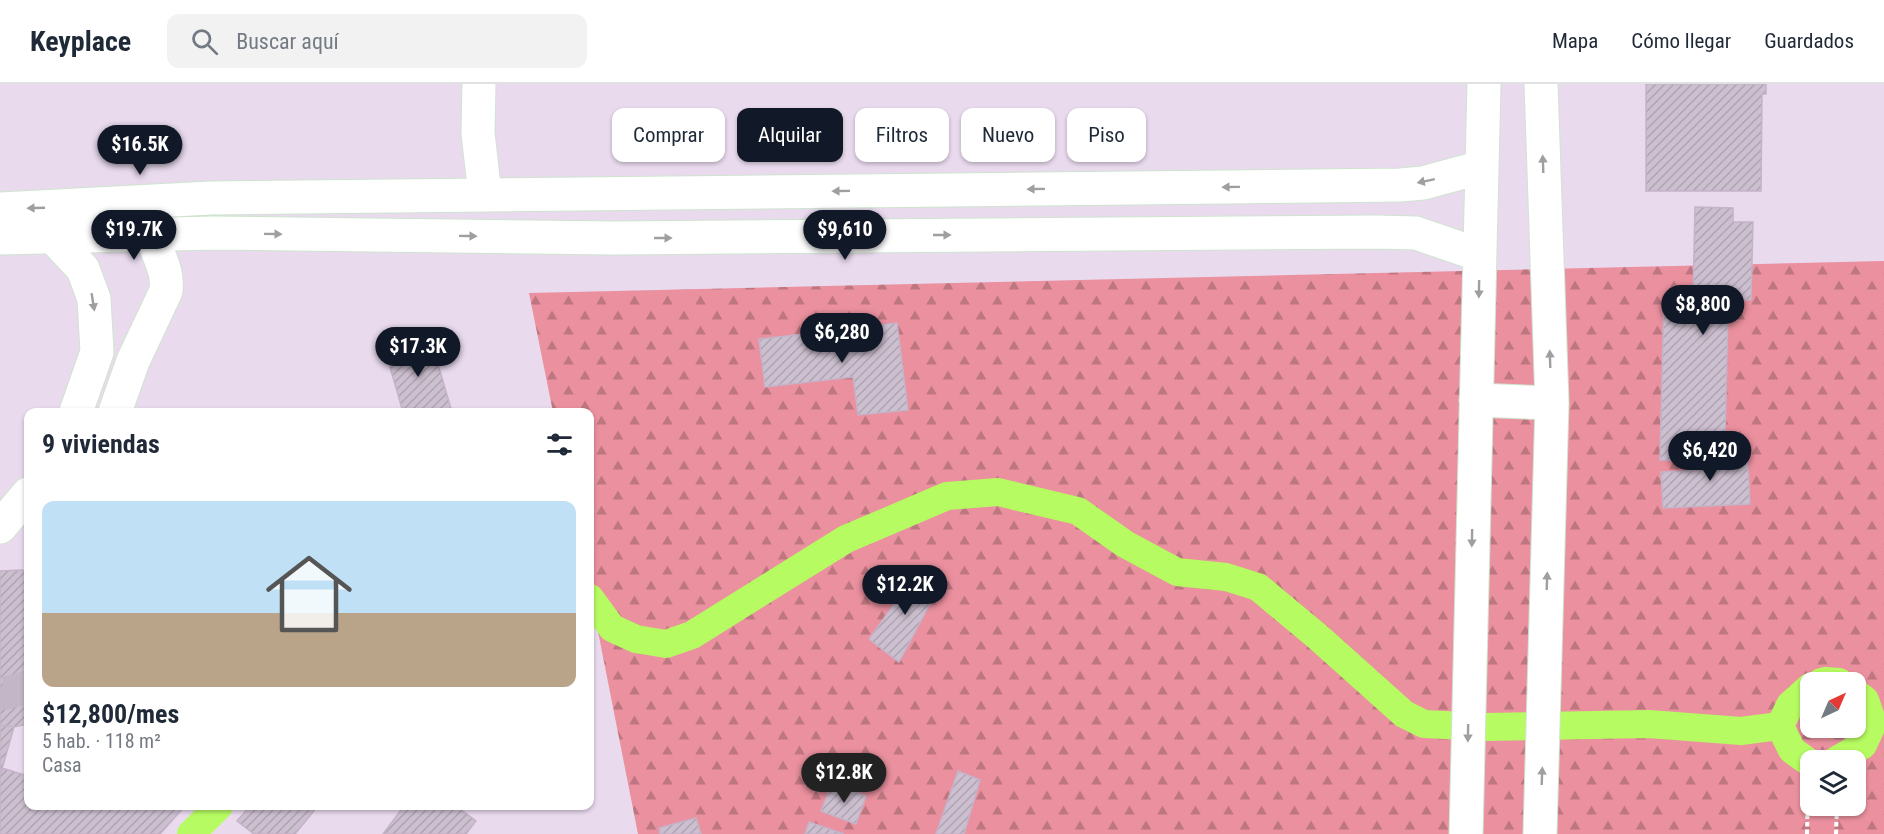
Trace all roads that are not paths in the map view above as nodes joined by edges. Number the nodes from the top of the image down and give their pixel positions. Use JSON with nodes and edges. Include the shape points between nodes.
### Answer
{"nodes":[{"id":1,"x":479,"y":84,"type":"edge"},
{"id":2,"x":1484,"y":84,"type":"edge"},
{"id":3,"x":1541,"y":84,"type":"edge"},
{"id":4,"x":1482,"y":167,"type":"junction"},
{"id":5,"x":485,"y":195,"type":"junction"},
{"id":6,"x":150,"y":201,"type":"junction"},
{"id":7,"x":0,"y":209,"type":"edge"},
{"id":8,"x":152,"y":235,"type":"junction"},
{"id":9,"x":52,"y":237,"type":"junction"},
{"id":10,"x":0,"y":238,"type":"edge"},
{"id":11,"x":1480,"y":255,"type":"junction"},
{"id":12,"x":1476,"y":400,"type":"junction"},
{"id":13,"x":1552,"y":403,"type":"junction"},
{"id":14,"x":78,"y":406,"type":"edge"},
{"id":15,"x":100,"y":408,"type":"edge"},
{"id":16,"x":121,"y":408,"type":"edge"},
{"id":17,"x":24,"y":499,"type":"edge"},
{"id":18,"x":0,"y":526,"type":"edge"},
{"id":19,"x":1466,"y":834,"type":"edge"},
{"id":20,"x":1540,"y":834,"type":"edge"}],
"edges":[{"from":1,"to":5,"type":"street","via":[[478,133]]},
{"from":2,"to":4,"type":"street"},
{"from":13,"to":3,"type":"street","one_way":true},
{"from":4,"to":5,"type":"street","one_way":true,"via":[[1400,185]]},
{"from":4,"to":11,"type":"street"},
{"from":5,"to":6,"type":"street"},
{"from":6,"to":7,"type":"street","one_way":true},
{"from":6,"to":8,"type":"street"},
{"from":8,"to":9,"type":"street"},
{"from":8,"to":11,"type":"street","one_way":true,"via":[[614,238],[1376,232],[1416,233]]},
{"from":8,"to":16,"type":"street","via":[[164,267],[166,291],[133,361]]},
{"from":9,"to":10,"type":"street"},
{"from":9,"to":14,"type":"street","one_way":true,"via":[[83,269],[94,299],[97,352]]},
{"from":11,"to":12,"type":"street","one_way":true},
{"from":12,"to":13,"type":"street"},
{"from":12,"to":19,"type":"street","one_way":true},
{"from":20,"to":13,"type":"street","one_way":true},
{"from":14,"to":15,"type":"street"},
{"from":17,"to":18,"type":"street"}]}
